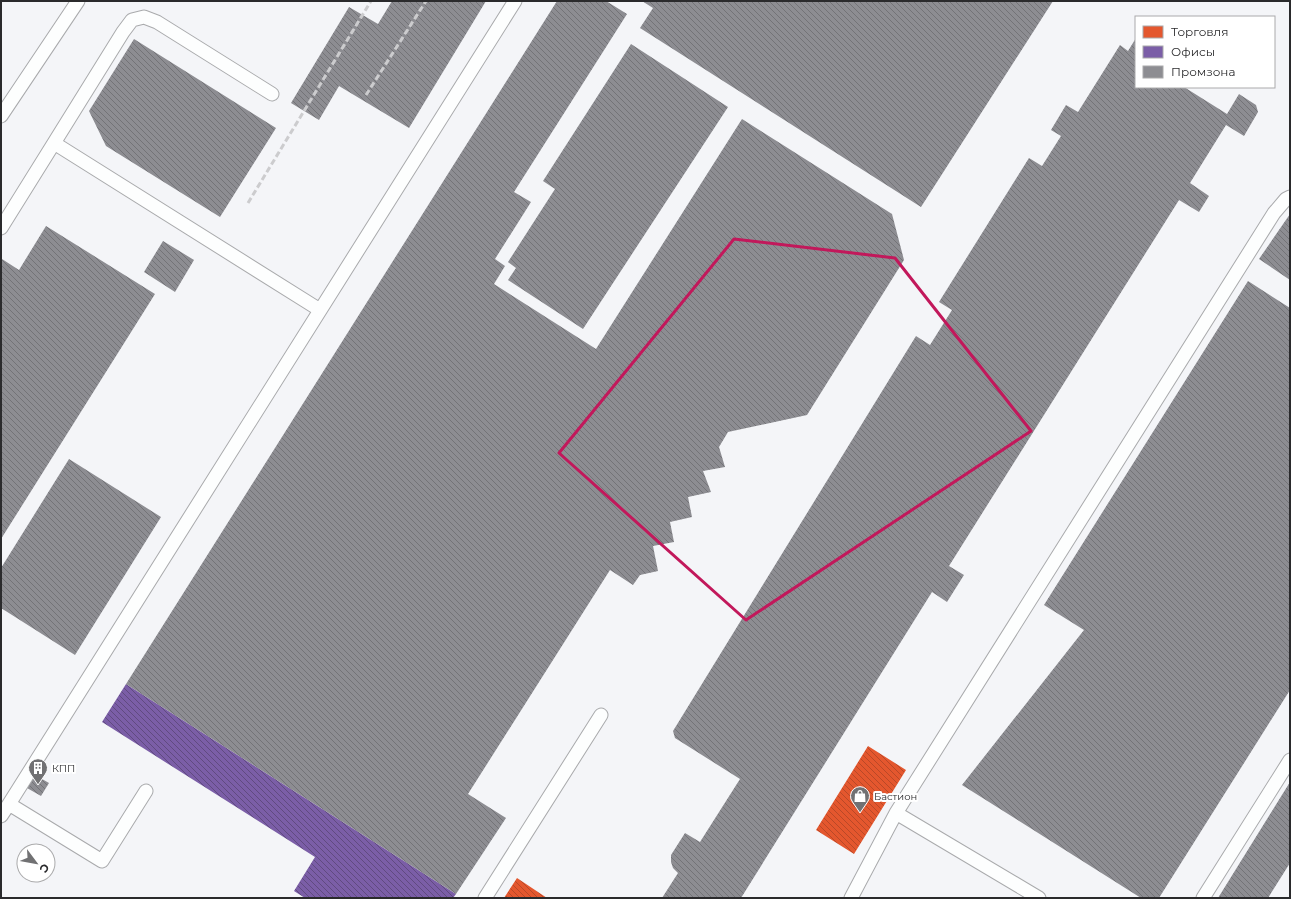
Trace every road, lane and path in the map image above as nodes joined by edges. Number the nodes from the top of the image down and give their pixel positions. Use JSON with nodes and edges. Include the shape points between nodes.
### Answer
{"nodes":[{"id":1,"x":78,"y":1,"type":"edge"},
{"id":2,"x":515,"y":1,"type":"edge"},
{"id":3,"x":272,"y":94,"type":"dead end"},
{"id":4,"x":1,"y":116,"type":"edge"},
{"id":5,"x":54,"y":143,"type":"junction"},
{"id":6,"x":1290,"y":197,"type":"edge"},
{"id":7,"x":1,"y":228,"type":"edge"},
{"id":8,"x":320,"y":310,"type":"junction"},
{"id":9,"x":601,"y":715,"type":"dead end"},
{"id":10,"x":1290,"y":760,"type":"edge"},
{"id":11,"x":146,"y":791,"type":"dead end"},
{"id":12,"x":9,"y":804,"type":"junction"},
{"id":13,"x":896,"y":814,"type":"junction"},
{"id":14,"x":1,"y":816,"type":"edge"},
{"id":15,"x":485,"y":898,"type":"edge"},
{"id":16,"x":850,"y":898,"type":"edge"},
{"id":17,"x":1039,"y":898,"type":"edge"},
{"id":18,"x":1203,"y":898,"type":"edge"}],
"edges":[{"from":1,"to":4,"type":"lane"},
{"from":2,"to":8,"type":"lane"},
{"from":3,"to":5,"type":"lane","via":[[144,17],[132,20],[123,32]]},
{"from":5,"to":7,"type":"lane"},
{"from":5,"to":8,"type":"lane"},
{"from":6,"to":13,"type":"lane","via":[[1270,220]]},
{"from":8,"to":12,"type":"lane"},
{"from":9,"to":15,"type":"lane"},
{"from":10,"to":18,"type":"lane"},
{"from":11,"to":12,"type":"lane","via":[[102,861]]},
{"from":12,"to":14,"type":"lane"},
{"from":13,"to":16,"type":"lane"},
{"from":13,"to":17,"type":"lane"}]}
